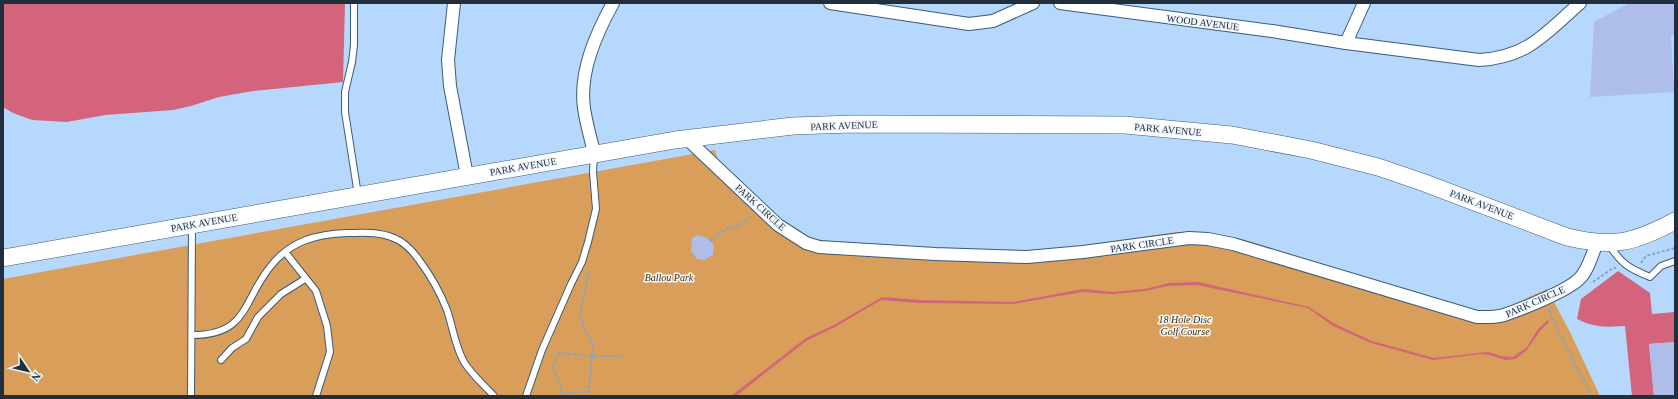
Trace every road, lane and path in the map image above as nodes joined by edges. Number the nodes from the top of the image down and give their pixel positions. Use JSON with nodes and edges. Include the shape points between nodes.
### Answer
{"nodes":[{"id":1,"x":354,"y":3,"type":"edge"},
{"id":2,"x":454,"y":3,"type":"edge"},
{"id":3,"x":613,"y":3,"type":"edge"},
{"id":4,"x":830,"y":3,"type":"edge"},
{"id":5,"x":1033,"y":3,"type":"edge"},
{"id":6,"x":1060,"y":3,"type":"edge"},
{"id":7,"x":1364,"y":3,"type":"edge"},
{"id":8,"x":1580,"y":3,"type":"edge"},
{"id":9,"x":1346,"y":43,"type":"junction"},
{"id":10,"x":686,"y":138,"type":"junction"},
{"id":11,"x":594,"y":153,"type":"junction"},
{"id":12,"x":466,"y":176,"type":"junction"},
{"id":13,"x":358,"y":195,"type":"junction"},
{"id":14,"x":760,"y":208,"type":"junction"},
{"id":15,"x":1675,"y":221,"type":"edge"},
{"id":16,"x":192,"y":224,"type":"junction"},
{"id":17,"x":710,"y":241,"type":"dead end"},
{"id":18,"x":1602,"y":243,"type":"junction"},
{"id":19,"x":1675,"y":248,"type":"edge"},
{"id":20,"x":285,"y":252,"type":"junction"},
{"id":21,"x":3,"y":258,"type":"edge"},
{"id":22,"x":1675,"y":261,"type":"edge"},
{"id":23,"x":1628,"y":267,"type":"junction"},
{"id":24,"x":589,"y":268,"type":"dead end"},
{"id":25,"x":305,"y":279,"type":"junction"},
{"id":26,"x":1588,"y":285,"type":"dead end"},
{"id":27,"x":1556,"y":307,"type":"dead end"},
{"id":28,"x":192,"y":335,"type":"junction"},
{"id":29,"x":592,"y":356,"type":"junction"},
{"id":30,"x":623,"y":356,"type":"dead end"},
{"id":31,"x":220,"y":360,"type":"dead end"},
{"id":32,"x":191,"y":396,"type":"edge"},
{"id":33,"x":316,"y":396,"type":"edge"},
{"id":34,"x":494,"y":396,"type":"edge"},
{"id":35,"x":526,"y":396,"type":"edge"},
{"id":36,"x":1591,"y":396,"type":"edge"}],
"edges":[{"from":1,"to":13,"type":"lane","via":[[354,45],[345,92],[345,112]]},
{"from":2,"to":12,"type":"street","via":[[448,60],[450,86]]},
{"from":3,"to":11,"type":"street","via":[[595,41],[584,78],[584,108]]},
{"from":4,"to":5,"type":"street","via":[[969,24],[993,21]]},
{"from":6,"to":9,"type":"street","name":"WOOD AVENUE"},
{"from":7,"to":9,"type":"street"},
{"from":8,"to":9,"type":"street","name":"WOOD AVENUE","via":[[1536,42],[1525,49],[1494,59],[1478,60]]},
{"from":10,"to":11,"type":"main road","name":"PARK AVENUE"},
{"from":10,"to":14,"type":"street","name":"PARK CIRCLE"},
{"from":10,"to":18,"type":"main road","name":"PARK AVENUE","via":[[794,126],[904,124],[1125,125],[1218,134],[1269,141],[1378,167],[1567,237]]},
{"from":11,"to":12,"type":"main road","name":"PARK AVENUE"},
{"from":11,"to":35,"type":"lane","via":[[596,209],[588,242],[582,262],[542,350]]},
{"from":12,"to":13,"type":"main road","name":"PARK AVENUE"},
{"from":13,"to":16,"type":"main road","name":"PARK AVENUE"},
{"from":14,"to":17,"type":"path","via":[[738,226],[730,227]]},
{"from":14,"to":18,"type":"street","name":"PARK CIRCLE","via":[[778,225],[806,243],[833,249],[1027,256],[1082,252],[1189,238],[1208,239],[1233,244],[1477,317],[1490,318],[1504,315],[1575,282]]},
{"from":15,"to":18,"type":"main road","name":"PARK AVENUE","via":[[1637,239],[1620,243]]},
{"from":16,"to":21,"type":"main road","name":"PARK AVENUE"},
{"from":16,"to":28,"type":"lane"},
{"from":18,"to":23,"type":"lane"},
{"from":19,"to":23,"type":"path","via":[[1646,256],[1640,266]]},
{"from":20,"to":25,"type":"lane"},
{"from":20,"to":28,"type":"lane","via":[[269,267],[237,320],[216,333]]},
{"from":20,"to":34,"type":"lane","via":[[305,239],[340,233],[382,233],[404,243],[436,285],[465,363]]},
{"from":22,"to":23,"type":"lane","via":[[1661,266],[1650,277]]},
{"from":23,"to":26,"type":"path","via":[[1613,268]]},
{"from":24,"to":29,"type":"path","via":[[580,314],[584,329],[593,344]]},
{"from":25,"to":31,"type":"lane","via":[[281,294],[258,317],[246,340],[232,348]]},
{"from":25,"to":33,"type":"lane","via":[[316,291],[327,326],[330,352]]},
{"from":27,"to":36,"type":"path","via":[[1549,311]]},
{"from":28,"to":32,"type":"lane"},
{"from":29,"to":29,"type":"path","via":[[558,353],[553,368],[563,393],[589,392]]},
{"from":29,"to":30,"type":"path"}]}
